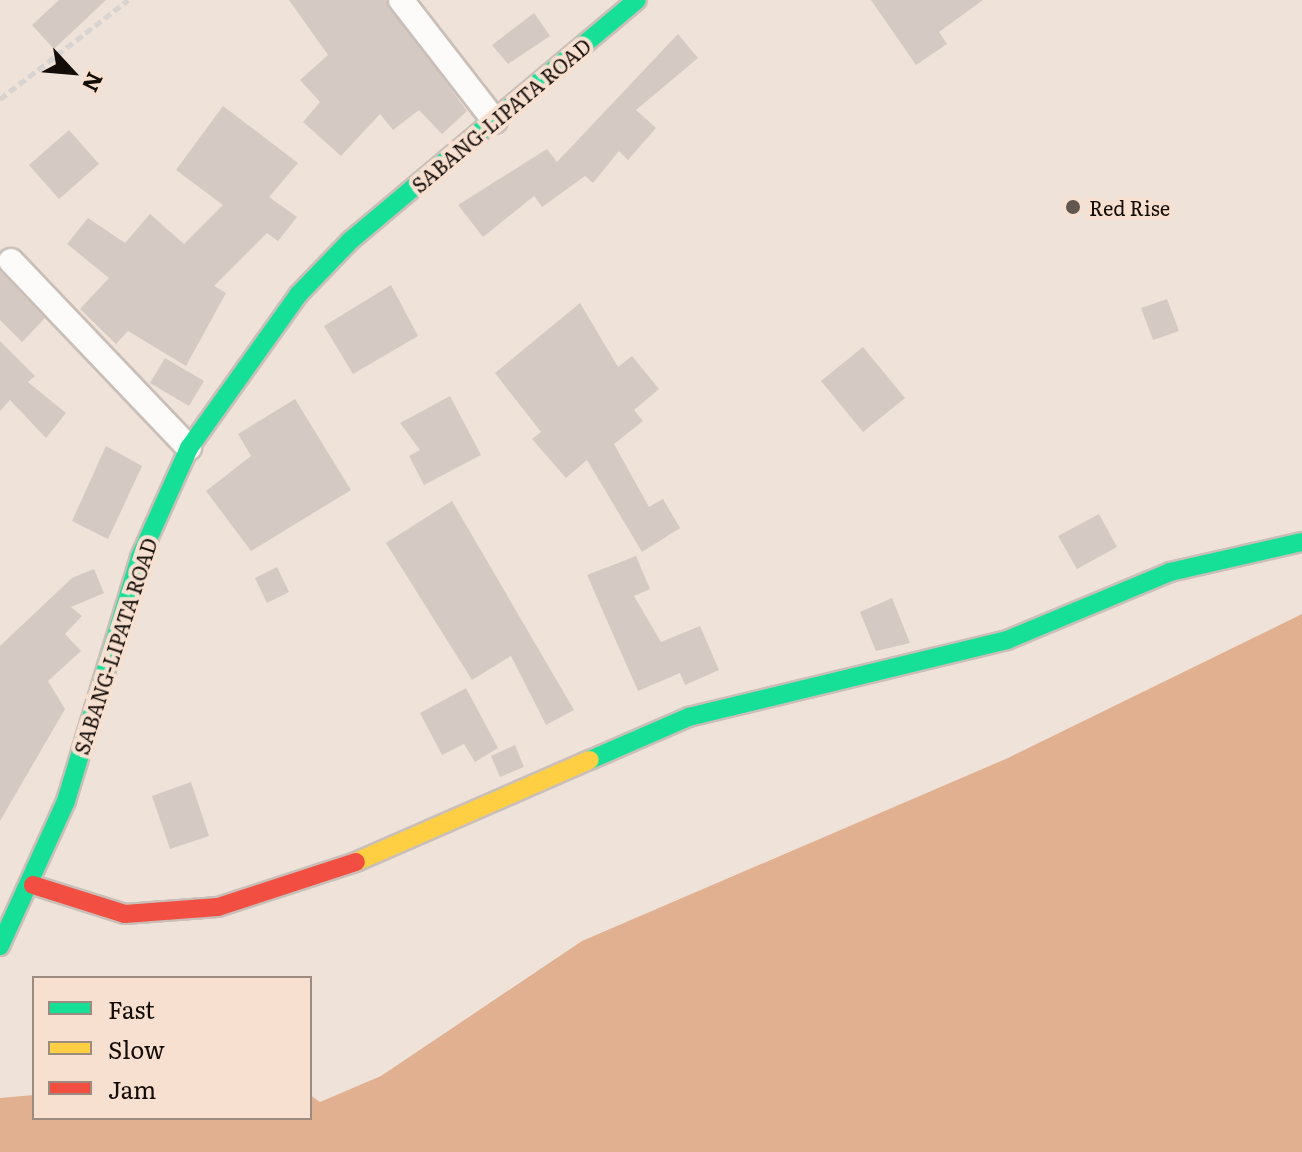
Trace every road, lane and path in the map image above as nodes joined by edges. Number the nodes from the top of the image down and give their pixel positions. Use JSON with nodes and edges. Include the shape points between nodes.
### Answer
{"nodes":[{"id":1,"x":128,"y":0,"type":"edge"},
{"id":2,"x":401,"y":0,"type":"edge"},
{"id":3,"x":637,"y":0,"type":"edge"},
{"id":4,"x":0,"y":99,"type":"edge"},
{"id":5,"x":495,"y":121,"type":"junction"},
{"id":6,"x":11,"y":261,"type":"dead end"},
{"id":7,"x":189,"y":448,"type":"junction"},
{"id":8,"x":1302,"y":542,"type":"edge"},
{"id":9,"x":33,"y":885,"type":"junction"},
{"id":10,"x":0,"y":946,"type":"edge"}],
"edges":[{"from":1,"to":4,"type":"path"},
{"from":2,"to":5,"type":"street"},
{"from":3,"to":5,"type":"street","name":"SABANG-LIPATA ROAD"},
{"from":5,"to":7,"type":"street","name":"SABANG-LIPATA ROAD","via":[[351,240],[298,295]]},
{"from":6,"to":7,"type":"street"},
{"from":7,"to":9,"type":"street","name":"SABANG-LIPATA ROAD","via":[[140,557],[66,801]]},
{"from":8,"to":9,"type":"street","via":[[1170,572],[1007,640],[689,717],[412,844],[307,883],[218,907],[125,914]]},
{"from":9,"to":10,"type":"street","name":"SABANG-LIPATA ROAD"}]}
